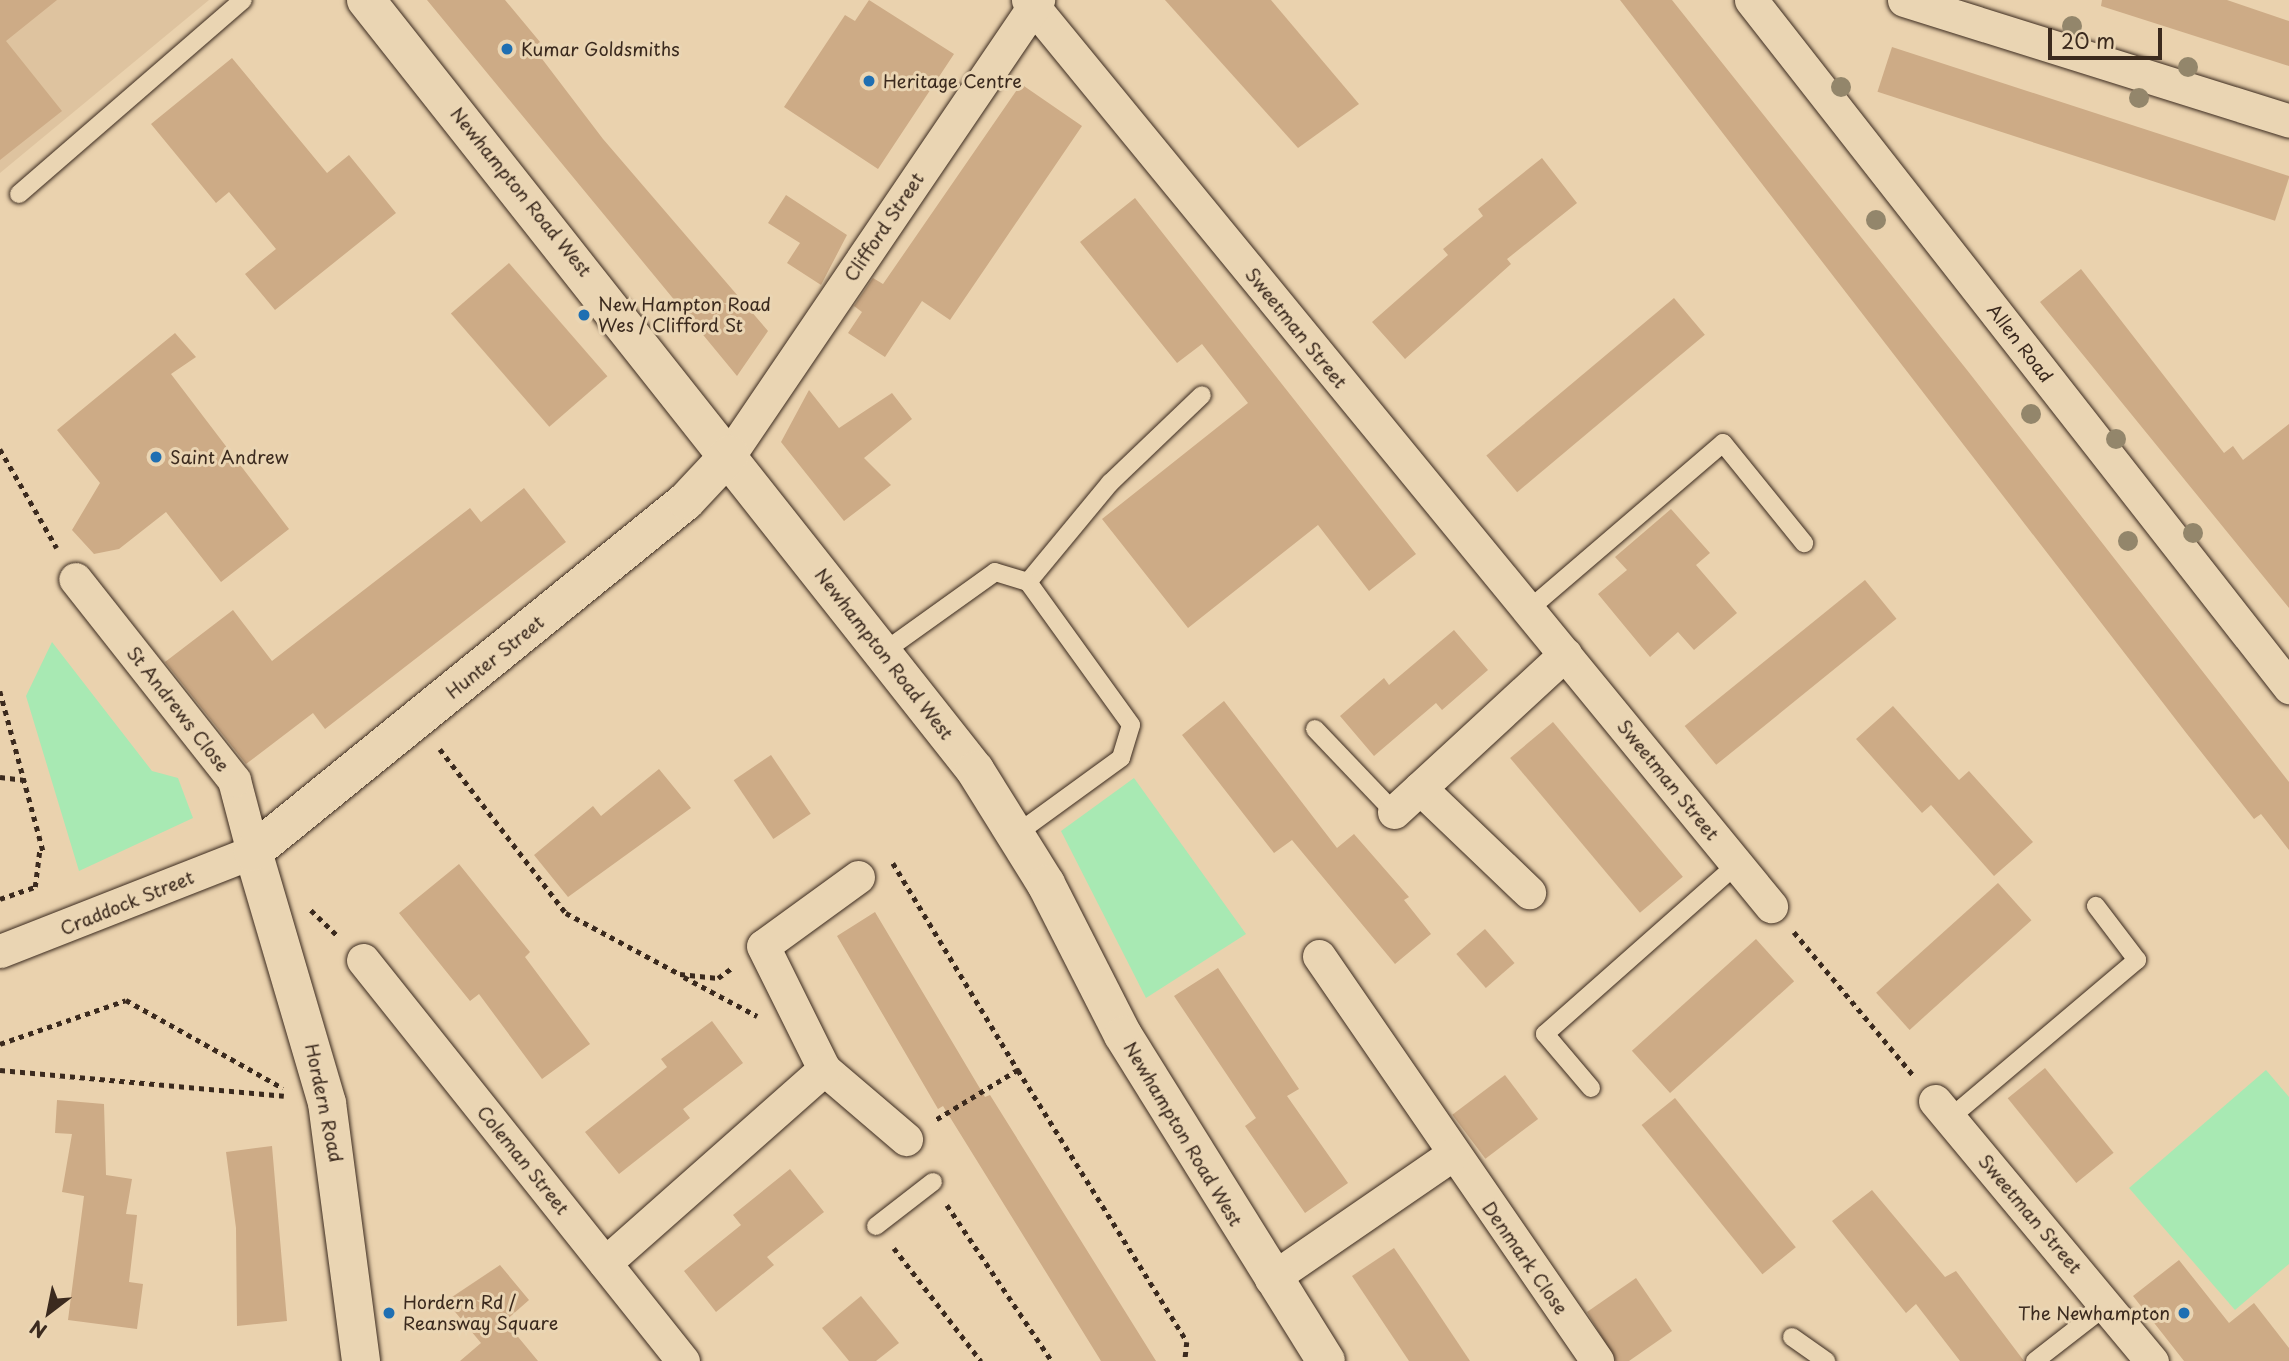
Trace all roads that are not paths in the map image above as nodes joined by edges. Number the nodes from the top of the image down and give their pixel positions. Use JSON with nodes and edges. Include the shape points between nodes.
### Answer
{"nodes":[{"id":1,"x":243,"y":0,"type":"edge"},
{"id":2,"x":366,"y":0,"type":"edge"},
{"id":3,"x":1751,"y":0,"type":"edge"},
{"id":4,"x":1905,"y":0,"type":"edge"},
{"id":5,"x":1033,"y":2,"type":"edge"},
{"id":6,"x":2289,"y":121,"type":"edge"},
{"id":7,"x":19,"y":194,"type":"dead end"},
{"id":8,"x":1202,"y":395,"type":"dead end"},
{"id":9,"x":730,"y":454,"type":"junction"},
{"id":10,"x":1804,"y":543,"type":"dead end"},
{"id":11,"x":75,"y":579,"type":"road end"},
{"id":12,"x":1028,"y":582,"type":"junction"},
{"id":13,"x":1527,"y":611,"type":"junction"},
{"id":14,"x":882,"y":653,"type":"junction"},
{"id":15,"x":1565,"y":654,"type":"junction"},
{"id":16,"x":2289,"y":687,"type":"edge"},
{"id":17,"x":1315,"y":729,"type":"dead end"},
{"id":18,"x":1420,"y":788,"type":"junction"},
{"id":19,"x":1394,"y":812,"type":"joint"},
{"id":20,"x":1015,"y":835,"type":"junction"},
{"id":21,"x":253,"y":852,"type":"junction"},
{"id":22,"x":1737,"y":864,"type":"junction"},
{"id":23,"x":858,"y":877,"type":"road end"},
{"id":24,"x":1529,"y":892,"type":"dead end"},
{"id":25,"x":1771,"y":906,"type":"road end"},
{"id":26,"x":2096,"y":906,"type":"dead end"},
{"id":27,"x":0,"y":951,"type":"edge"},
{"id":28,"x":1319,"y":956,"type":"dead end"},
{"id":29,"x":363,"y":960,"type":"dead end"},
{"id":30,"x":817,"y":1059,"type":"junction"},
{"id":31,"x":1591,"y":1088,"type":"dead end"},
{"id":32,"x":1942,"y":1110,"type":"joint"},
{"id":33,"x":906,"y":1139,"type":"road end"},
{"id":34,"x":1453,"y":1154,"type":"junction"},
{"id":35,"x":933,"y":1182,"type":"road end"},
{"id":36,"x":876,"y":1226,"type":"road end"},
{"id":37,"x":605,"y":1263,"type":"junction"},
{"id":38,"x":1271,"y":1279,"type":"junction"},
{"id":39,"x":2107,"y":1305,"type":"junction"},
{"id":40,"x":1792,"y":1337,"type":"dead end"},
{"id":41,"x":360,"y":1361,"type":"edge"},
{"id":42,"x":683,"y":1361,"type":"edge"},
{"id":43,"x":1326,"y":1361,"type":"edge"},
{"id":44,"x":1597,"y":1361,"type":"edge"},
{"id":45,"x":1826,"y":1361,"type":"edge"},
{"id":46,"x":2035,"y":1361,"type":"edge"},
{"id":47,"x":2152,"y":1361,"type":"edge"}],
"edges":[{"from":1,"to":7,"type":"lane"},
{"from":2,"to":9,"type":"street","name":"Newhampton Road West"},
{"from":3,"to":16,"type":"street","name":"Allen Road"},
{"from":4,"to":6,"type":"street"},
{"from":5,"to":9,"type":"street","name":"Clifford Street"},
{"from":5,"to":13,"type":"street","name":"Sweetman Street"},
{"from":8,"to":12,"type":"lane","via":[[1110,483]]},
{"from":9,"to":14,"type":"street","name":"Newhampton Road West"},
{"from":9,"to":21,"type":"street","name":"Hunter Street","via":[[686,501]]},
{"from":10,"to":13,"type":"lane","via":[[1723,443]]},
{"from":11,"to":21,"type":"street","name":"St Andrews Close","via":[[234,780]]},
{"from":12,"to":14,"type":"lane","via":[[995,572]]},
{"from":12,"to":20,"type":"lane","via":[[1131,725],[1121,758]]},
{"from":13,"to":15,"type":"street","name":"Sweetman Street"},
{"from":14,"to":20,"type":"street","name":"Newhampton Road West","via":[[975,770]]},
{"from":15,"to":18,"type":"street"},
{"from":15,"to":22,"type":"street","name":"Sweetman Street"},
{"from":17,"to":19,"type":"lane"},
{"from":18,"to":19,"type":"street"},
{"from":18,"to":24,"type":"street"},
{"from":20,"to":38,"type":"street","name":"Newhampton Road West","via":[[1123,1035]]},
{"from":21,"to":27,"type":"street","name":"Craddock Street"},
{"from":21,"to":41,"type":"street","name":"Hordern Road","via":[[327,1103]]},
{"from":22,"to":25,"type":"street","name":"Sweetman Street"},
{"from":22,"to":31,"type":"lane","via":[[1545,1034]]},
{"from":23,"to":30,"type":"street","via":[[763,946]]},
{"from":26,"to":32,"type":"lane","via":[[2137,960]]},
{"from":28,"to":34,"type":"street","name":"Denmark Close"},
{"from":29,"to":37,"type":"street","name":"Coleman Street"},
{"from":30,"to":33,"type":"street"},
{"from":30,"to":37,"type":"street"},
{"from":32,"to":39,"type":"street","name":"Sweetman Street"},
{"from":34,"to":38,"type":"street"},
{"from":34,"to":44,"type":"street","name":"Denmark Close"},
{"from":35,"to":36,"type":"lane"},
{"from":37,"to":42,"type":"street","name":"Coleman Street"},
{"from":38,"to":43,"type":"street","name":"Newhampton Road West"},
{"from":39,"to":46,"type":"lane"},
{"from":39,"to":47,"type":"street","name":"Sweetman Street"},
{"from":40,"to":45,"type":"lane"}]}
